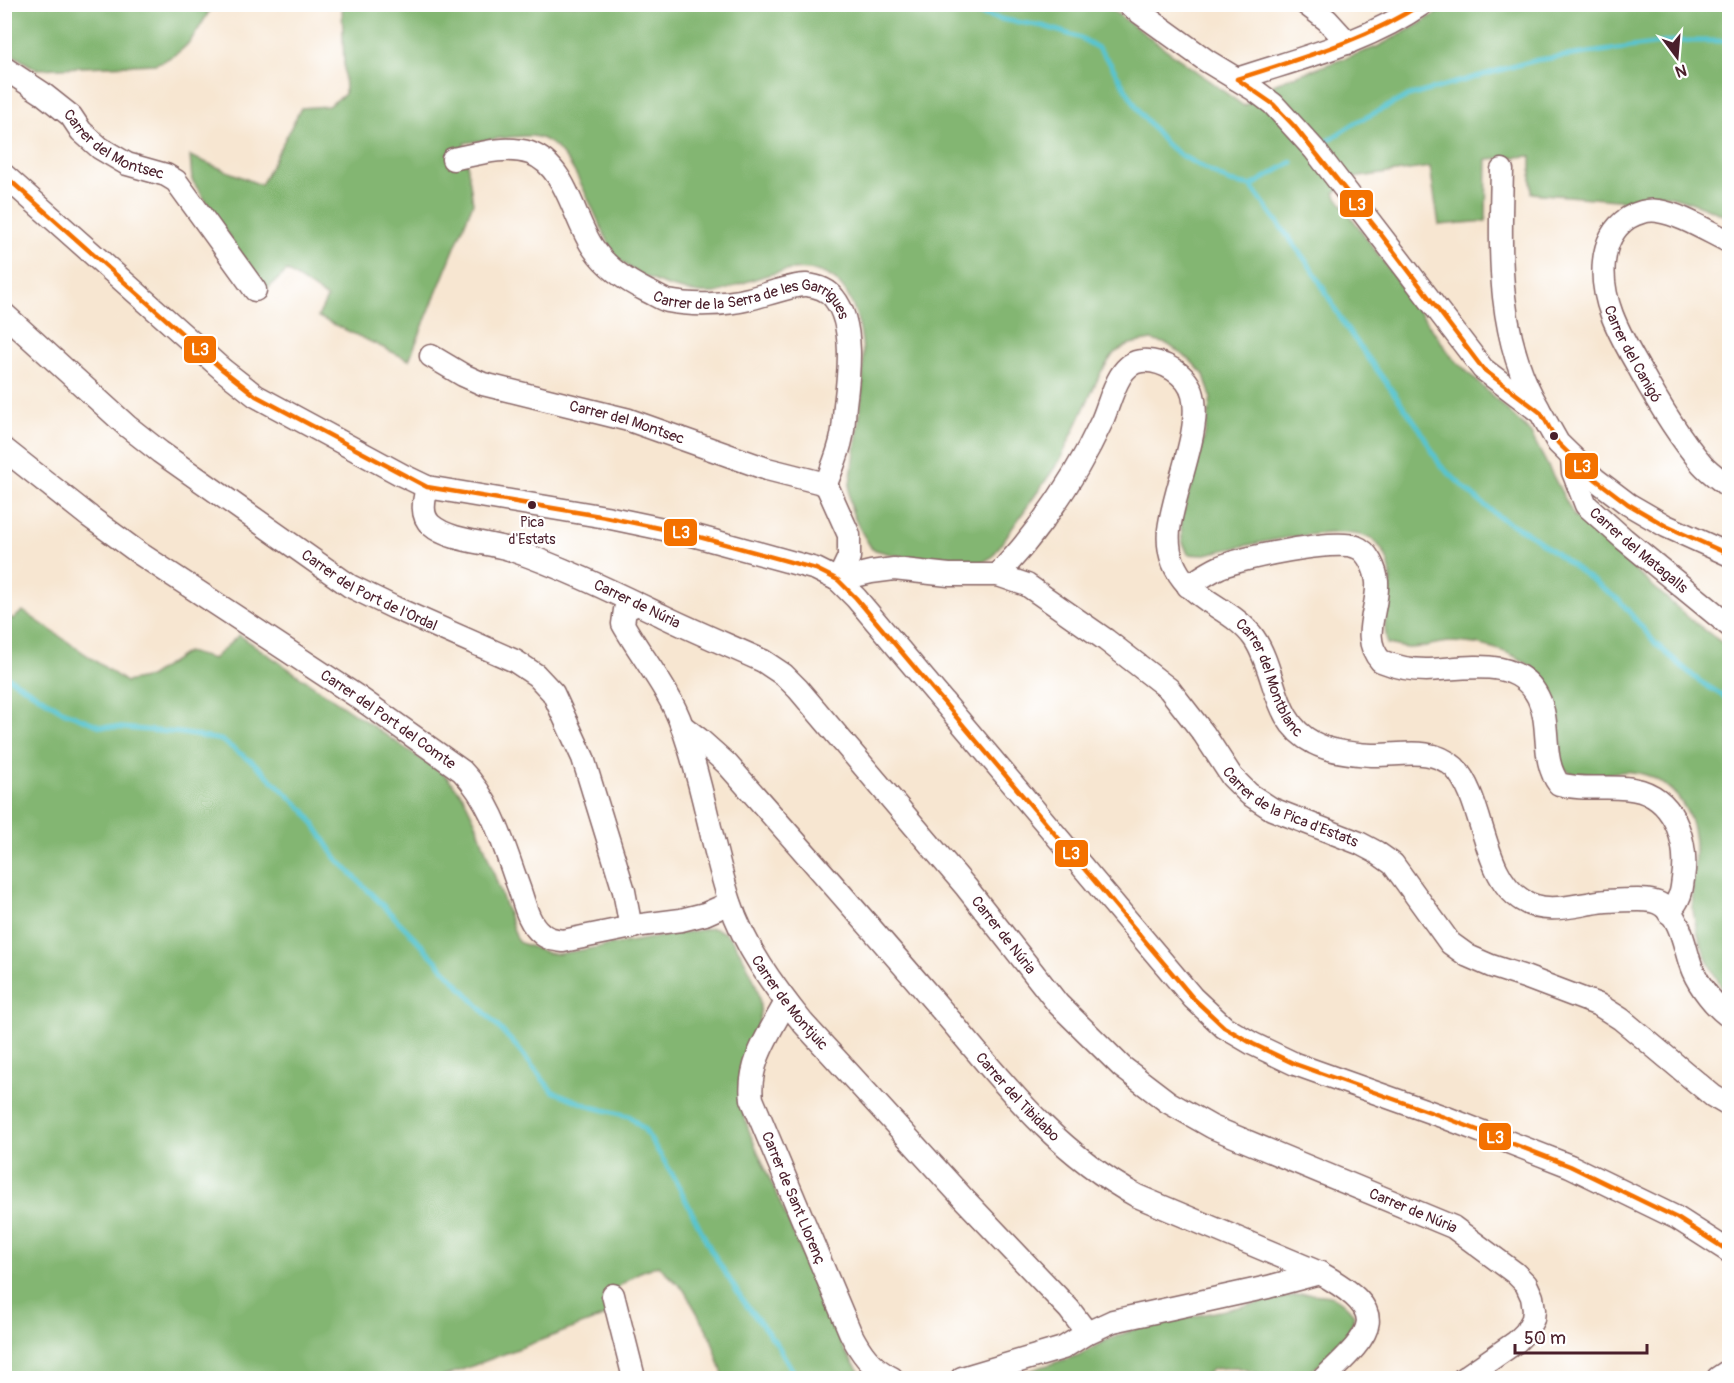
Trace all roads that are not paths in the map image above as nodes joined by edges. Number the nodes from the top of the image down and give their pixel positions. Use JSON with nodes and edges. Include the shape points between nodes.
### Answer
{"nodes":[{"id":1,"x":1128,"y":4,"type":"edge"},
{"id":2,"x":1306,"y":4,"type":"edge"},
{"id":3,"x":1422,"y":4,"type":"edge"},
{"id":4,"x":1348,"y":43,"type":"junction"},
{"id":5,"x":4,"y":68,"type":"edge"},
{"id":6,"x":1237,"y":79,"type":"junction"},
{"id":7,"x":453,"y":159,"type":"dead end"},
{"id":8,"x":1502,"y":170,"type":"dead end"},
{"id":9,"x":4,"y":175,"type":"edge"},
{"id":10,"x":1730,"y":242,"type":"edge"},
{"id":11,"x":255,"y":290,"type":"dead end"},
{"id":12,"x":4,"y":314,"type":"edge"},
{"id":13,"x":431,"y":356,"type":"dead end"},
{"id":14,"x":1541,"y":413,"type":"junction"},
{"id":15,"x":4,"y":449,"type":"edge"},
{"id":16,"x":1572,"y":457,"type":"junction"},
{"id":17,"x":826,"y":484,"type":"junction"},
{"id":18,"x":426,"y":487,"type":"junction"},
{"id":19,"x":1730,"y":488,"type":"edge"},
{"id":20,"x":1730,"y":555,"type":"edge"},
{"id":21,"x":998,"y":575,"type":"junction"},
{"id":22,"x":838,"y":580,"type":"junction"},
{"id":23,"x":1188,"y":585,"type":"junction"},
{"id":24,"x":637,"y":604,"type":"junction"},
{"id":25,"x":1730,"y":626,"type":"edge"},
{"id":26,"x":682,"y":726,"type":"junction"},
{"id":27,"x":730,"y":903,"type":"junction"},
{"id":28,"x":1669,"y":913,"type":"junction"},
{"id":29,"x":631,"y":928,"type":"junction"},
{"id":30,"x":786,"y":1002,"type":"junction"},
{"id":31,"x":1730,"y":1017,"type":"edge"},
{"id":32,"x":1730,"y":1106,"type":"edge"},
{"id":33,"x":1730,"y":1252,"type":"edge"},
{"id":34,"x":1320,"y":1273,"type":"junction"},
{"id":35,"x":613,"y":1295,"type":"dead end"},
{"id":36,"x":1087,"y":1333,"type":"junction"},
{"id":37,"x":1730,"y":1371,"type":"edge"},
{"id":38,"x":634,"y":1378,"type":"edge"},
{"id":39,"x":892,"y":1378,"type":"edge"},
{"id":40,"x":962,"y":1378,"type":"edge"},
{"id":41,"x":1324,"y":1378,"type":"edge"},
{"id":42,"x":1464,"y":1378,"type":"edge"},
{"id":43,"x":1718,"y":1378,"type":"edge"}],
"edges":[{"from":1,"to":6,"type":"street"},
{"from":2,"to":4,"type":"street"},
{"from":3,"to":4,"type":"street"},
{"from":4,"to":6,"type":"street"},
{"from":5,"to":11,"type":"street","name":"Carrer del Montsec","via":[[70,116],[100,148],[128,164],[176,182]]},
{"from":6,"to":14,"type":"street","via":[[1273,104],[1314,149],[1483,369]]},
{"from":7,"to":17,"type":"street","name":"Carrer de la Serra de les Garrigues","via":[[511,150],[539,158],[563,186],[594,250],[613,270],[666,301],[726,303],[805,284],[824,289],[844,315],[849,357],[842,436]]},
{"from":8,"to":14,"type":"street","via":[[1500,238],[1508,318],[1521,373]]},
{"from":9,"to":18,"type":"street","via":[[256,396]]},
{"from":10,"to":19,"type":"street","name":"Carrer del Canigó","via":[[1686,220],[1658,211],[1644,212],[1618,225],[1603,262],[1612,314],[1631,353],[1665,412],[1703,465]]},
{"from":12,"to":29,"type":"street","name":"Carrer del Port de l'Ordal","via":[[135,432],[350,586],[515,661],[536,675],[553,693],[583,758],[624,891]]},
{"from":13,"to":17,"type":"street","name":"Carrer del Montsec","via":[[483,384],[629,420],[767,469]]},
{"from":14,"to":16,"type":"street"},
{"from":15,"to":29,"type":"street","name":"Carrer del Port del Comte","via":[[139,553],[358,697],[462,771],[489,808],[530,917],[541,934],[563,941]]},
{"from":16,"to":20,"type":"street","via":[[1628,504]]},
{"from":16,"to":25,"type":"street","name":"Carrer del Matagalls","via":[[1586,505]]},
{"from":17,"to":22,"type":"street","via":[[849,535],[849,557]]},
{"from":18,"to":22,"type":"street","via":[[692,535],[816,569]]},
{"from":18,"to":24,"type":"street","name":"Carrer de Núria","via":[[424,516],[438,531],[508,549]]},
{"from":21,"to":22,"type":"street","name":"Carrer de la Pica d'Estats","via":[[894,569]]},
{"from":21,"to":23,"type":"street","name":"Carrer del Montblanc","via":[[1075,474],[1116,384],[1132,363],[1141,361],[1171,368],[1184,376],[1192,390],[1193,424],[1169,530],[1175,568]]},
{"from":21,"to":32,"type":"street","name":"Carrer de la Pica d'Estats","via":[[1027,585],[1059,606],[1169,689],[1232,777],[1249,794],[1272,809],[1359,843],[1393,864],[1435,925],[1459,950],[1491,966],[1599,1005]]},
{"from":22,"to":33,"type":"street","via":[[1193,998],[1224,1027],[1295,1064],[1570,1167],[1677,1218]]},
{"from":23,"to":28,"type":"street","name":"Carrer del Montblanc","via":[[1245,628],[1256,641],[1285,716],[1297,733],[1329,749],[1368,755],[1427,754],[1454,768],[1477,813],[1497,871],[1520,900],[1545,909],[1645,900],[1662,904]]},
{"from":23,"to":28,"type":"street","via":[[1222,566],[1254,558],[1318,546],[1356,547],[1365,554],[1377,582],[1370,628],[1372,645],[1381,661],[1409,669],[1473,666],[1508,670],[1532,687],[1539,699],[1549,765],[1559,784],[1580,789],[1640,790],[1653,796],[1672,815],[1684,844],[1685,863],[1680,897]]},
{"from":24,"to":26,"type":"street","name":"Carrer de Montjuic","via":[[625,610],[623,624]]},
{"from":24,"to":42,"type":"street","name":"Carrer de Núria","via":[[763,661],[798,688],[936,851],[1058,1004],[1144,1084],[1212,1127],[1454,1227],[1526,1284],[1534,1310],[1526,1332]]},
{"from":26,"to":27,"type":"street","name":"Carrer de Montjuic"},
{"from":26,"to":34,"type":"street","name":"Carrer del Tibidabo","via":[[727,764],[1019,1102],[1064,1146],[1137,1196]]},
{"from":27,"to":29,"type":"street","name":"Carrer del Port del Comte","via":[[705,914]]},
{"from":27,"to":30,"type":"street","name":"Carrer de Montjuic","via":[[741,929]]},
{"from":28,"to":31,"type":"street","via":[[1679,929],[1693,972],[1707,994]]},
{"from":30,"to":36,"type":"street","name":"Carrer de Montjuic"},
{"from":30,"to":39,"type":"street","name":"Carrer de Sant Llorenç","via":[[756,1062],[752,1099],[860,1352],[870,1364]]},
{"from":34,"to":36,"type":"street","via":[[1113,1321]]},
{"from":34,"to":41,"type":"street","name":"Carrer del Tibidabo","via":[[1343,1285],[1362,1302],[1368,1323],[1360,1342]]},
{"from":35,"to":38,"type":"street"},
{"from":36,"to":40,"type":"street","via":[[1063,1348]]},
{"from":37,"to":43,"type":"street"}]}
